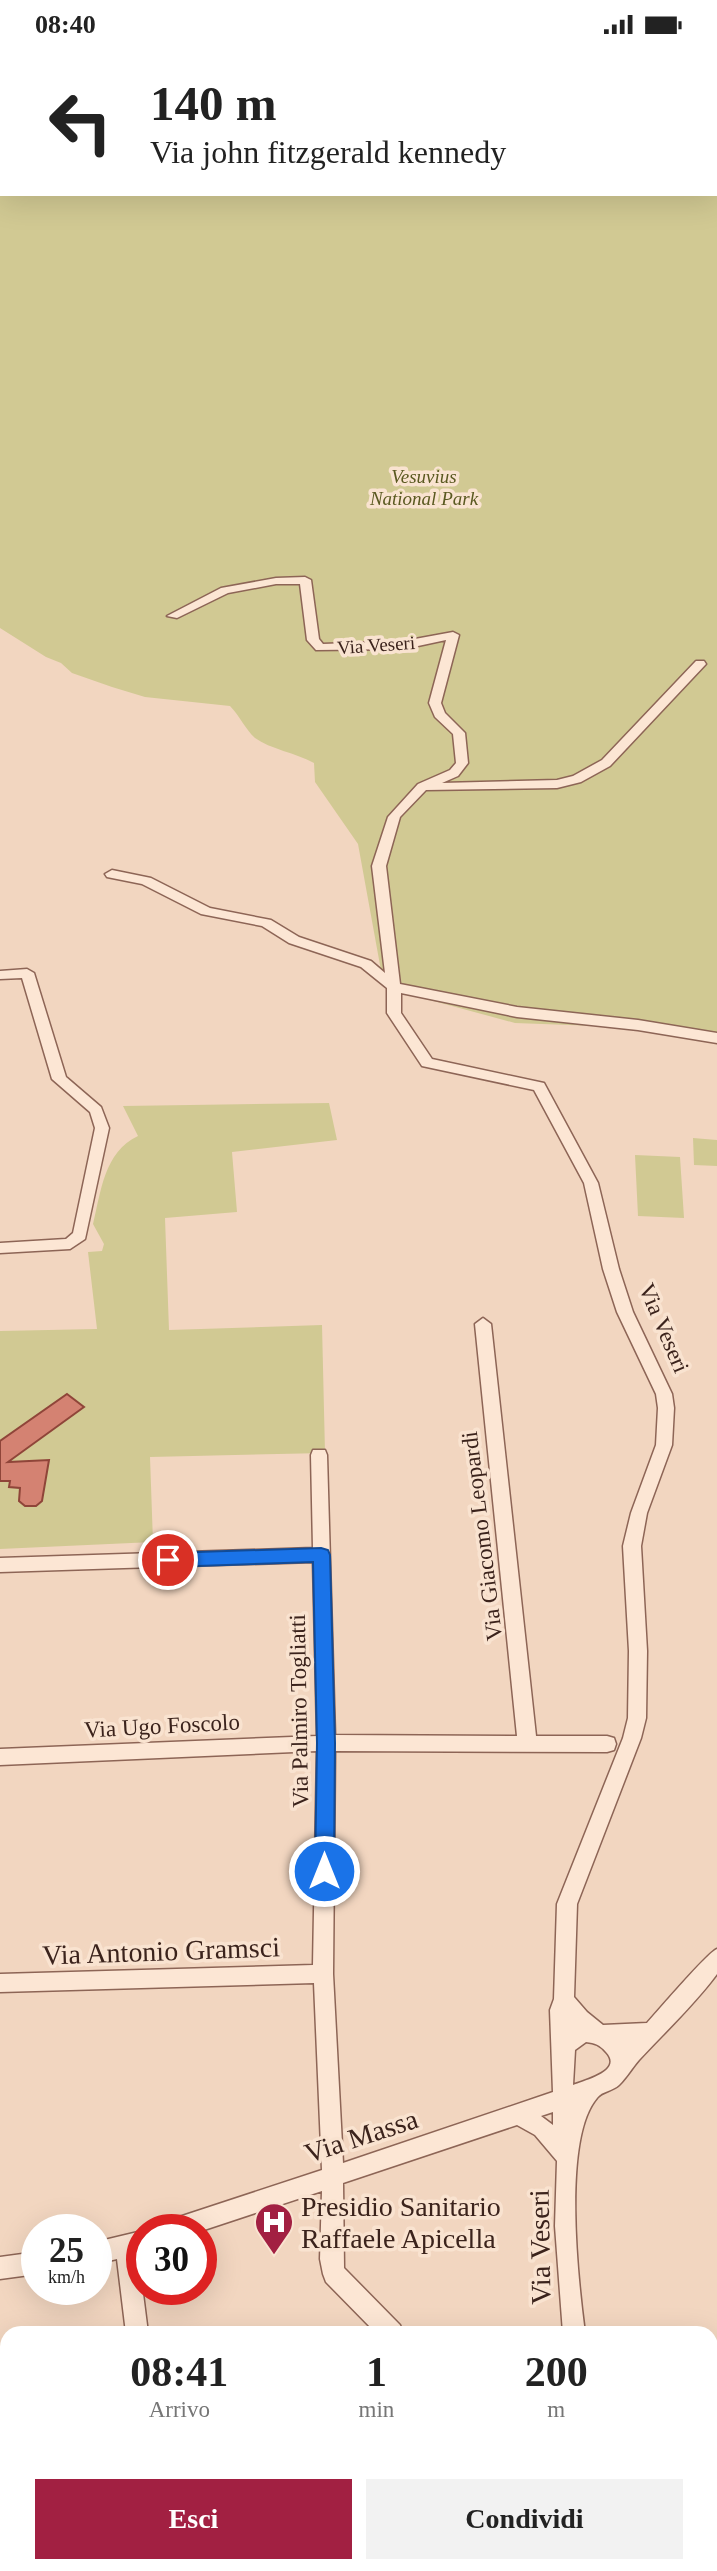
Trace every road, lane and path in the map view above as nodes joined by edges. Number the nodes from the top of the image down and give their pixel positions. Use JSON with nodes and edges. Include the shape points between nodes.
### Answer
{"nodes":[{"id":1,"x":173,"y":616,"type":"dead end"},
{"id":2,"x":700,"y":664,"type":"dead end"},
{"id":3,"x":422,"y":787,"type":"junction"},
{"id":4,"x":112,"y":874,"type":"dead end"},
{"id":5,"x":0,"y":975,"type":"edge"},
{"id":6,"x":394,"y":987,"type":"junction"},
{"id":7,"x":717,"y":1038,"type":"edge"},
{"id":8,"x":0,"y":1248,"type":"edge"},
{"id":9,"x":483,"y":1324,"type":"dead end"},
{"id":10,"x":319,"y":1455,"type":"dead end"},
{"id":11,"x":321,"y":1555,"type":"junction"},
{"id":12,"x":0,"y":1565,"type":"edge"},
{"id":13,"x":527,"y":1742,"type":"junction"},
{"id":14,"x":326,"y":1743,"type":"junction"},
{"id":15,"x":607,"y":1744,"type":"dead end"},
{"id":16,"x":0,"y":1757,"type":"edge"},
{"id":17,"x":717,"y":1958,"type":"edge"},
{"id":18,"x":323,"y":1974,"type":"junction"},
{"id":19,"x":0,"y":1983,"type":"edge"},
{"id":20,"x":564,"y":1999,"type":"junction"},
{"id":21,"x":654,"y":2032,"type":"junction"},
{"id":22,"x":596,"y":2033,"type":"junction"},
{"id":23,"x":564,"y":2062,"type":"junction"},
{"id":24,"x":619,"y":2067,"type":"junction"},
{"id":25,"x":592,"y":2087,"type":"junction"},
{"id":26,"x":564,"y":2097,"type":"junction"},
{"id":27,"x":518,"y":2115,"type":"junction"},
{"id":28,"x":569,"y":2159,"type":"junction"},
{"id":29,"x":333,"y":2176,"type":"junction"},
{"id":30,"x":217,"y":2215,"type":"edge"},
{"id":31,"x":21,"y":2265,"type":"edge"},
{"id":32,"x":0,"y":2268,"type":"edge"},
{"id":33,"x":136,"y":2305,"type":"edge"},
{"id":34,"x":137,"y":2326,"type":"edge"},
{"id":35,"x":385,"y":2326,"type":"edge"},
{"id":36,"x":573,"y":2326,"type":"edge"}],
"edges":[{"from":1,"to":3,"type":"street","name":"Via Veseri","via":[[225,590],[305,580],[313,640],[320,648],[404,645],[453,635],[435,703],[439,714],[458,733],[462,762],[454,773]]},
{"from":2,"to":3,"type":"street","via":[[606,763],[577,779],[557,784]]},
{"from":3,"to":6,"type":"street","name":"Via Veseri","via":[[394,817],[379,866]]},
{"from":4,"to":6,"type":"street","via":[[146,881],[206,911],[266,923],[294,940],[366,964]]},
{"from":5,"to":8,"type":"street","via":[[27,973],[58,1079],[96,1110],[102,1128],[80,1235],[70,1244]]},
{"from":6,"to":7,"type":"street","via":[[517,1012]]},
{"from":6,"to":20,"type":"street","name":"Via Veseri","via":[[394,1013],[426,1063],[540,1086],[591,1183],[625,1312],[664,1394],[664,1445],[632,1546],[637,1718],[567,1904]]},
{"from":9,"to":13,"type":"street","name":"Via Giacomo Leopardi"},
{"from":10,"to":11,"type":"street","name":"Via Palmiro Togliatti"},
{"from":11,"to":12,"type":"street"},
{"from":11,"to":14,"type":"street","name":"Via Palmiro Togliatti"},
{"from":13,"to":14,"type":"street"},
{"from":13,"to":15,"type":"street"},
{"from":14,"to":16,"type":"street","name":"Via Ugo Foscolo"},
{"from":14,"to":18,"type":"street","name":"Via Palmiro Togliatti"},
{"from":17,"to":21,"type":"street"},
{"from":18,"to":19,"type":"street","name":"Via Antonio Gramsci"},
{"from":18,"to":29,"type":"street","name":"Via Palmiro Togliatti"},
{"from":20,"to":22,"type":"street"},
{"from":20,"to":23,"type":"street","name":"Via Veseri","via":[[560,2010]]},
{"from":21,"to":22,"type":"street"},
{"from":21,"to":24,"type":"street"},
{"from":22,"to":23,"type":"street","via":[[572,2038]]},
{"from":22,"to":24,"type":"street","via":[[613,2043]]},
{"from":23,"to":25,"type":"street","via":[[578,2082]]},
{"from":23,"to":26,"type":"street","name":"Via Veseri"},
{"from":24,"to":25,"type":"street","via":[[610,2081]]},
{"from":25,"to":26,"type":"street","name":"Via Massa"},
{"from":25,"to":28,"type":"street","name":"Via Veseri","via":[[577,2114]]},
{"from":26,"to":27,"type":"street","name":"Via Massa"},
{"from":26,"to":28,"type":"street","name":"Via Veseri"},
{"from":27,"to":28,"type":"street","via":[[542,2128]]},
{"from":27,"to":29,"type":"street","name":"Via Massa"},
{"from":28,"to":36,"type":"street","name":"Via Veseri","via":[[566,2227]]},
{"from":29,"to":30,"type":"street","name":"Via Massa"},
{"from":29,"to":35,"type":"street","name":"Via Palmiro Togliatti","via":[[334,2274]]},
{"from":31,"to":32,"type":"street"},
{"from":33,"to":34,"type":"street"}]}
